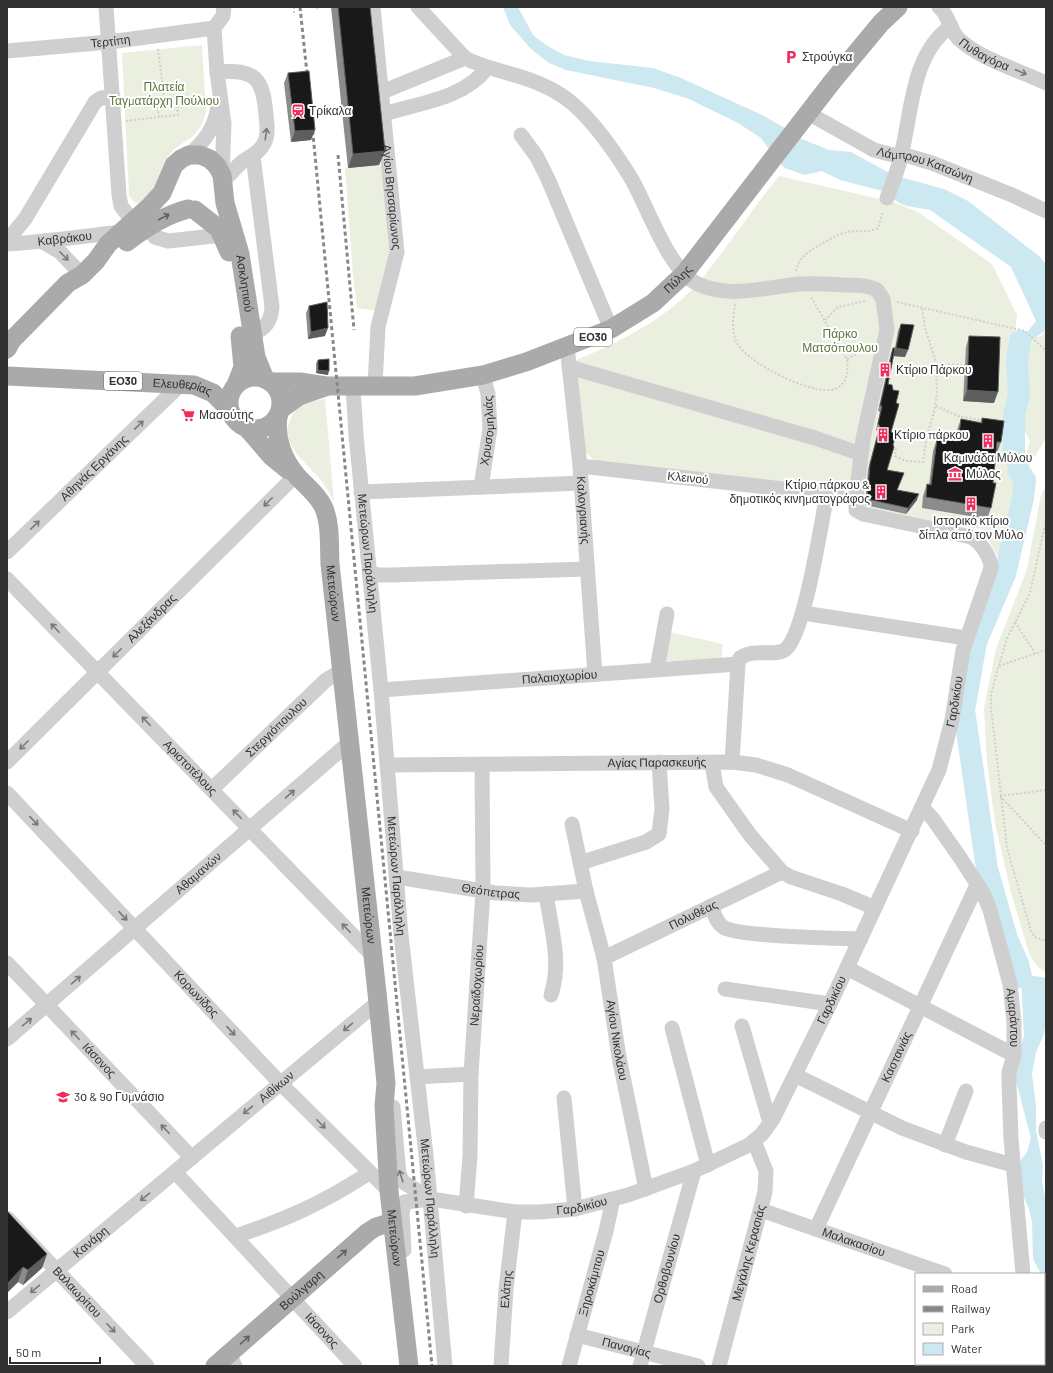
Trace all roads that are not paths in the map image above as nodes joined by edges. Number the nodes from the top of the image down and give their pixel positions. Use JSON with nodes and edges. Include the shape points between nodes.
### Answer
{"nodes":[{"id":1,"x":106,"y":7,"type":"edge"},
{"id":2,"x":224,"y":7,"type":"edge"},
{"id":3,"x":373,"y":7,"type":"edge"},
{"id":4,"x":418,"y":7,"type":"edge"},
{"id":5,"x":898,"y":7,"type":"edge"},
{"id":6,"x":939,"y":7,"type":"edge"},
{"id":7,"x":951,"y":26,"type":"junction"},
{"id":8,"x":214,"y":28,"type":"junction"},
{"id":9,"x":109,"y":42,"type":"junction"},
{"id":10,"x":7,"y":51,"type":"edge"},
{"id":11,"x":465,"y":58,"type":"junction"},
{"id":12,"x":487,"y":68,"type":"junction"},
{"id":13,"x":217,"y":72,"type":"junction"},
{"id":14,"x":1046,"y":83,"type":"edge"},
{"id":15,"x":382,"y":92,"type":"junction"},
{"id":16,"x":113,"y":97,"type":"junction"},
{"id":17,"x":214,"y":100,"type":"junction"},
{"id":18,"x":384,"y":114,"type":"junction"},
{"id":19,"x":806,"y":115,"type":"junction"},
{"id":20,"x":521,"y":135,"type":"dead end"},
{"id":21,"x":189,"y":155,"type":"junction"},
{"id":22,"x":253,"y":156,"type":"junction"},
{"id":23,"x":901,"y":158,"type":"junction"},
{"id":24,"x":223,"y":181,"type":"junction"},
{"id":25,"x":168,"y":182,"type":"junction"},
{"id":26,"x":887,"y":198,"type":"road end"},
{"id":27,"x":191,"y":210,"type":"junction"},
{"id":28,"x":1046,"y":211,"type":"edge"},
{"id":29,"x":134,"y":228,"type":"junction"},
{"id":30,"x":223,"y":235,"type":"junction"},
{"id":31,"x":7,"y":241,"type":"edge"},
{"id":32,"x":43,"y":242,"type":"junction"},
{"id":33,"x":7,"y":244,"type":"edge"},
{"id":34,"x":684,"y":274,"type":"junction"},
{"id":35,"x":82,"y":275,"type":"junction"},
{"id":36,"x":611,"y":329,"type":"junction"},
{"id":37,"x":252,"y":334,"type":"junction"},
{"id":38,"x":566,"y":346,"type":"junction"},
{"id":39,"x":7,"y":349,"type":"edge"},
{"id":40,"x":7,"y":352,"type":"edge"},
{"id":41,"x":569,"y":367,"type":"junction"},
{"id":42,"x":483,"y":375,"type":"junction"},
{"id":43,"x":7,"y":376,"type":"edge"},
{"id":44,"x":268,"y":381,"type":"junction"},
{"id":45,"x":182,"y":383,"type":"junction"},
{"id":46,"x":236,"y":385,"type":"junction"},
{"id":47,"x":375,"y":385,"type":"junction"},
{"id":48,"x":326,"y":386,"type":"junction"},
{"id":49,"x":353,"y":386,"type":"junction"},
{"id":50,"x":230,"y":410,"type":"junction"},
{"id":51,"x":280,"y":413,"type":"junction"},
{"id":52,"x":247,"y":428,"type":"junction"},
{"id":53,"x":861,"y":454,"type":"junction"},
{"id":54,"x":580,"y":466,"type":"junction"},
{"id":55,"x":296,"y":475,"type":"junction"},
{"id":56,"x":581,"y":483,"type":"junction"},
{"id":57,"x":481,"y":486,"type":"junction"},
{"id":58,"x":361,"y":492,"type":"junction"},
{"id":59,"x":827,"y":494,"type":"junction"},
{"id":60,"x":856,"y":497,"type":"junction"},
{"id":61,"x":7,"y":552,"type":"edge"},
{"id":62,"x":588,"y":569,"type":"junction"},
{"id":63,"x":370,"y":573,"type":"junction"},
{"id":64,"x":7,"y":579,"type":"edge"},
{"id":65,"x":803,"y":613,"type":"junction"},
{"id":66,"x":667,"y":614,"type":"dead end"},
{"id":67,"x":966,"y":638,"type":"junction"},
{"id":68,"x":738,"y":664,"type":"junction"},
{"id":69,"x":657,"y":669,"type":"junction"},
{"id":70,"x":343,"y":670,"type":"junction"},
{"id":71,"x":98,"y":672,"type":"junction"},
{"id":72,"x":595,"y":674,"type":"junction"},
{"id":73,"x":381,"y":690,"type":"junction"},
{"id":74,"x":350,"y":741,"type":"junction"},
{"id":75,"x":7,"y":762,"type":"edge"},
{"id":76,"x":659,"y":762,"type":"junction"},
{"id":77,"x":732,"y":762,"type":"junction"},
{"id":78,"x":712,"y":763,"type":"junction"},
{"id":79,"x":387,"y":765,"type":"junction"},
{"id":80,"x":482,"y":765,"type":"junction"},
{"id":81,"x":212,"y":789,"type":"junction"},
{"id":82,"x":7,"y":792,"type":"edge"},
{"id":83,"x":923,"y":808,"type":"junction"},
{"id":84,"x":572,"y":824,"type":"dead end"},
{"id":85,"x":250,"y":828,"type":"junction"},
{"id":86,"x":912,"y":831,"type":"junction"},
{"id":87,"x":580,"y":863,"type":"junction"},
{"id":88,"x":782,"y":872,"type":"junction"},
{"id":89,"x":396,"y":877,"type":"junction"},
{"id":90,"x":977,"y":885,"type":"junction"},
{"id":91,"x":484,"y":891,"type":"junction"},
{"id":92,"x":586,"y":891,"type":"junction"},
{"id":93,"x":546,"y":894,"type":"junction"},
{"id":94,"x":711,"y":906,"type":"junction"},
{"id":95,"x":875,"y":908,"type":"junction"},
{"id":96,"x":135,"y":929,"type":"junction"},
{"id":97,"x":861,"y":938,"type":"junction"},
{"id":98,"x":373,"y":956,"type":"junction"},
{"id":99,"x":604,"y":958,"type":"junction"},
{"id":100,"x":7,"y":964,"type":"edge"},
{"id":101,"x":847,"y":968,"type":"junction"},
{"id":102,"x":725,"y":989,"type":"dead end"},
{"id":103,"x":551,"y":995,"type":"dead end"},
{"id":104,"x":378,"y":1002,"type":"junction"},
{"id":105,"x":830,"y":1004,"type":"junction"},
{"id":106,"x":47,"y":1006,"type":"junction"},
{"id":107,"x":920,"y":1006,"type":"junction"},
{"id":108,"x":742,"y":1026,"type":"dead end"},
{"id":109,"x":672,"y":1028,"type":"dead end"},
{"id":110,"x":7,"y":1039,"type":"edge"},
{"id":111,"x":1014,"y":1055,"type":"junction"},
{"id":112,"x":471,"y":1074,"type":"junction"},
{"id":113,"x":795,"y":1076,"type":"junction"},
{"id":114,"x":417,"y":1077,"type":"junction"},
{"id":115,"x":280,"y":1083,"type":"junction"},
{"id":116,"x":386,"y":1083,"type":"junction"},
{"id":117,"x":966,"y":1091,"type":"dead end"},
{"id":118,"x":564,"y":1098,"type":"dead end"},
{"id":119,"x":870,"y":1113,"type":"junction"},
{"id":120,"x":770,"y":1123,"type":"junction"},
{"id":121,"x":1046,"y":1128,"type":"edge"},
{"id":122,"x":1046,"y":1132,"type":"edge"},
{"id":123,"x":754,"y":1141,"type":"junction"},
{"id":124,"x":946,"y":1144,"type":"junction"},
{"id":125,"x":192,"y":1158,"type":"junction"},
{"id":126,"x":1013,"y":1165,"type":"junction"},
{"id":127,"x":701,"y":1168,"type":"junction"},
{"id":128,"x":175,"y":1172,"type":"junction"},
{"id":129,"x":369,"y":1173,"type":"junction"},
{"id":130,"x":646,"y":1190,"type":"junction"},
{"id":131,"x":389,"y":1191,"type":"junction"},
{"id":132,"x":431,"y":1199,"type":"junction"},
{"id":133,"x":612,"y":1199,"type":"junction"},
{"id":134,"x":466,"y":1206,"type":"junction"},
{"id":135,"x":575,"y":1209,"type":"junction"},
{"id":136,"x":762,"y":1210,"type":"junction"},
{"id":137,"x":516,"y":1212,"type":"junction"},
{"id":138,"x":7,"y":1218,"type":"edge"},
{"id":139,"x":392,"y":1222,"type":"junction"},
{"id":140,"x":816,"y":1229,"type":"junction"},
{"id":141,"x":236,"y":1236,"type":"junction"},
{"id":142,"x":57,"y":1270,"type":"junction"},
{"id":143,"x":943,"y":1273,"type":"edge"},
{"id":144,"x":1024,"y":1273,"type":"edge"},
{"id":145,"x":293,"y":1298,"type":"junction"},
{"id":146,"x":403,"y":1311,"type":"junction"},
{"id":147,"x":7,"y":1312,"type":"edge"},
{"id":148,"x":577,"y":1335,"type":"junction"},
{"id":149,"x":642,"y":1359,"type":"edge"},
{"id":150,"x":226,"y":1362,"type":"edge"},
{"id":151,"x":147,"y":1366,"type":"edge"},
{"id":152,"x":355,"y":1366,"type":"edge"},
{"id":153,"x":409,"y":1366,"type":"edge"},
{"id":154,"x":445,"y":1366,"type":"edge"},
{"id":155,"x":501,"y":1366,"type":"edge"},
{"id":156,"x":569,"y":1366,"type":"edge"},
{"id":157,"x":698,"y":1366,"type":"edge"},
{"id":158,"x":719,"y":1366,"type":"edge"}],
"edges":[{"from":1,"to":9,"type":"street"},
{"from":2,"to":8,"type":"street","via":[[223,16]]},
{"from":3,"to":15,"type":"street","name":"Αγίου Βησσαρίωνος"},
{"from":4,"to":11,"type":"street"},
{"from":5,"to":19,"type":"main road","name":"Πύλης","number":"ΕΟ30","via":[[881,23]]},
{"from":6,"to":7,"type":"street","name":"Πυθαγόρα","via":[[946,13]]},
{"from":7,"to":14,"type":"street","name":"Πυθαγόρα","one_way":true,"via":[[956,36],[972,49]]},
{"from":7,"to":23,"type":"street","via":[[932,45],[922,66],[910,108]]},
{"from":8,"to":9,"type":"street","name":"Τερτίπη"},
{"from":8,"to":13,"type":"street"},
{"from":9,"to":10,"type":"street","name":"Τερτίπη"},
{"from":9,"to":16,"type":"street"},
{"from":11,"to":12,"type":"street"},
{"from":11,"to":15,"type":"street"},
{"from":12,"to":18,"type":"street","via":[[472,83],[459,91]]},
{"from":12,"to":34,"type":"street","via":[[542,84],[573,104],[592,124],[631,178],[672,257]]},
{"from":13,"to":17,"type":"street"},
{"from":22,"to":13,"type":"street","one_way":true,"via":[[267,137],[262,86],[258,80],[241,72]]},
{"from":15,"to":18,"type":"street","name":"Αγίου Βησσαρίωνος"},
{"from":16,"to":29,"type":"street","via":[[119,195],[121,206]]},
{"from":16,"to":31,"type":"street","via":[[101,98],[95,102],[25,219]]},
{"from":17,"to":21,"type":"street","via":[[218,112],[209,134]]},
{"from":17,"to":24,"type":"street","via":[[224,124]]},
{"from":18,"to":47,"type":"street","name":"Αγίου Βησσαρίωνος","via":[[397,252],[378,327]]},
{"from":19,"to":23,"type":"street","name":"Λάμπρου Κατσώνη","via":[[874,150]]},
{"from":19,"to":34,"type":"main road","name":"Πύλης","number":"ΕΟ30"},
{"from":20,"to":36,"type":"street","via":[[537,157],[548,179]]},
{"from":21,"to":24,"type":"main road","name":"Ασκληπιού","via":[[200,155],[210,159],[217,166]]},
{"from":21,"to":25,"type":"main road","via":[[174,165],[169,173]]},
{"from":22,"to":24,"type":"street"},
{"from":22,"to":37,"type":"street","via":[[272,307],[266,325]]},
{"from":23,"to":26,"type":"street"},
{"from":23,"to":28,"type":"street","name":"Λάμπρου Κατσώνη","via":[[912,157],[951,170]]},
{"from":24,"to":27,"type":"main road","via":[[216,201],[210,206]]},
{"from":24,"to":37,"type":"main road","name":"Ασκληπιού","via":[[225,203],[240,254]]},
{"from":25,"to":27,"type":"main road","name":"Ασκληπιού","via":[[173,199]]},
{"from":25,"to":29,"type":"main road"},
{"from":29,"to":27,"type":"main road","one_way":true,"via":[[171,214]]},
{"from":27,"to":30,"type":"main road","name":"Ασκληπιού","via":[[211,221]]},
{"from":29,"to":30,"type":"street","via":[[168,240]]},
{"from":29,"to":32,"type":"street","name":"Καβράκου"},
{"from":29,"to":35,"type":"main road","via":[[108,244],[96,262]]},
{"from":30,"to":46,"type":"main road","name":"Ασκληπιού","via":[[229,255],[243,358],[241,376]]},
{"from":32,"to":33,"type":"street","name":"Καβράκου"},
{"from":32,"to":35,"type":"street","one_way":true,"via":[[60,252]]},
{"from":34,"to":36,"type":"main road","name":"Πύλης","number":"ΕΟ30","via":[[653,303]]},
{"from":34,"to":53,"type":"street","via":[[696,283],[712,289],[738,291],[798,284],[835,284],[872,287],[877,290],[883,299],[887,321],[886,339]]},
{"from":35,"to":39,"type":"main road","via":[[68,283],[12,340]]},
{"from":35,"to":40,"type":"main road","via":[[74,289],[20,344]]},
{"from":36,"to":38,"type":"main road","name":"Πύλης","number":"ΕΟ30"},
{"from":37,"to":44,"type":"main road","name":"Ασκληπιού","via":[[256,357]]},
{"from":38,"to":41,"type":"street","name":"Καλογριανής"},
{"from":38,"to":42,"type":"main road","name":"Πύλης","number":"ΕΟ30"},
{"from":41,"to":53,"type":"street","via":[[815,438]]},
{"from":41,"to":54,"type":"street","name":"Καλογριανής"},
{"from":42,"to":47,"type":"main road","name":"Πύλης","number":"ΕΟ30","via":[[415,386]]},
{"from":42,"to":57,"type":"street","name":"Χρυσομηλιάς","via":[[488,394],[490,429]]},
{"from":43,"to":45,"type":"main road","name":"Ελευθερίας","number":"ΕΟ30"},
{"from":44,"to":46,"type":"main road","number":"ΕΟ30","via":[[250,378]]},
{"from":44,"to":48,"type":"main road","number":"ΕΟ30"},
{"from":44,"to":51,"type":"main road","via":[[280,394]]},
{"from":45,"to":50,"type":"main road","name":"Ελευθερίας","number":"ΕΟ30","via":[[213,393]]},
{"from":61,"to":45,"type":"street","name":"Αθηνάς Εργάνης","one_way":true},
{"from":46,"to":50,"type":"main road","via":[[230,397]]},
{"from":47,"to":49,"type":"main road","name":"Πύλης","number":"ΕΟ30"},
{"from":48,"to":49,"type":"main road","number":"ΕΟ30"},
{"from":48,"to":51,"type":"main road","number":"ΕΟ30","via":[[299,396]]},
{"from":49,"to":58,"type":"street","name":"Μετεώρων Παράλληλη"},
{"from":50,"to":52,"type":"main road","name":"Ελευθερίας","number":"ΕΟ30","via":[[236,421]]},
{"from":51,"to":52,"type":"main road","number":"ΕΟ30","via":[[272,424],[264,428]]},
{"from":51,"to":55,"type":"main road","name":"Μετεώρων","via":[[278,439],[287,462]]},
{"from":52,"to":55,"type":"main road","name":"Μετεώρων","via":[[272,457]]},
{"from":53,"to":60,"type":"street"},
{"from":54,"to":56,"type":"street","name":"Καλογριανής"},
{"from":54,"to":59,"type":"street","name":"Κλεινού"},
{"from":55,"to":70,"type":"main road","name":"Μετεώρων","via":[[317,496],[327,518]]},
{"from":55,"to":71,"type":"street","name":"Αλεξάνδρας","one_way":true},
{"from":56,"to":57,"type":"street"},
{"from":56,"to":62,"type":"street","name":"Καλογριανής"},
{"from":57,"to":58,"type":"street"},
{"from":58,"to":63,"type":"street","name":"Μετεώρων Παράλληλη"},
{"from":59,"to":60,"type":"street","name":"Κλεινού"},
{"from":59,"to":65,"type":"street"},
{"from":60,"to":67,"type":"street","name":"Γαρδικίου","via":[[856,510],[863,514],[972,537],[980,544],[991,568]]},
{"from":62,"to":63,"type":"street","via":[[392,575]]},
{"from":62,"to":72,"type":"street","name":"Καλογριανής"},
{"from":63,"to":73,"type":"street","name":"Μετεώρων Παράλληλη"},
{"from":71,"to":64,"type":"street","name":"Αριστοτέλους","one_way":true},
{"from":65,"to":67,"type":"street"},
{"from":65,"to":68,"type":"street","via":[[793,640],[785,649],[772,653],[751,652],[740,658]]},
{"from":66,"to":69,"type":"street"},
{"from":67,"to":83,"type":"street","name":"Γαρδικίου","via":[[947,743]]},
{"from":68,"to":69,"type":"street","name":"Παλαιοχωρίου"},
{"from":68,"to":77,"type":"street"},
{"from":69,"to":72,"type":"street","name":"Παλαιοχωρίου"},
{"from":70,"to":74,"type":"main road","name":"Μετεώρων"},
{"from":70,"to":81,"type":"street","name":"Στεργιόπουλου","via":[[326,680]]},
{"from":71,"to":75,"type":"street","name":"Αλεξάνδρας","one_way":true},
{"from":81,"to":71,"type":"street","name":"Αριστοτέλους","one_way":true},
{"from":72,"to":73,"type":"street","name":"Παλαιοχωρίου"},
{"from":73,"to":79,"type":"street","name":"Μετεώρων Παράλληλη"},
{"from":85,"to":74,"type":"street","name":"Αθαμανών","one_way":true},
{"from":74,"to":98,"type":"main road","name":"Μετεώρων"},
{"from":76,"to":78,"type":"street","name":"Αγίας Παρασκευής"},
{"from":76,"to":80,"type":"street","name":"Αγίας Παρασκευής"},
{"from":76,"to":87,"type":"street","via":[[662,809],[659,834],[646,842]]},
{"from":77,"to":78,"type":"street","name":"Αγίας Παρασκευής"},
{"from":77,"to":86,"type":"street","name":"Αγίας Παρασκευής","via":[[774,770]]},
{"from":78,"to":88,"type":"street","via":[[716,787],[750,835]]},
{"from":79,"to":80,"type":"street","name":"Αγίας Παρασκευής"},
{"from":79,"to":89,"type":"street","name":"Μετεώρων Παράλληλη"},
{"from":80,"to":91,"type":"street","name":"Νεραϊδοχωρίου"},
{"from":85,"to":81,"type":"street","name":"Αριστοτέλους","one_way":true},
{"from":82,"to":96,"type":"street","name":"Κορωνίδος","one_way":true},
{"from":83,"to":86,"type":"street","name":"Γαρδικίου"},
{"from":83,"to":90,"type":"street","name":"Αμαράντου"},
{"from":84,"to":87,"type":"street","name":"Αγίου Νικολάου"},
{"from":85,"to":96,"type":"street","name":"Αθαμανών"},
{"from":98,"to":85,"type":"street","name":"Αριστοτέλους","one_way":true},
{"from":86,"to":95,"type":"street","name":"Γαρδικίου"},
{"from":87,"to":92,"type":"street","name":"Αγίου Νικολάου"},
{"from":88,"to":94,"type":"street","name":"Πολυθέας"},
{"from":88,"to":95,"type":"street"},
{"from":89,"to":91,"type":"street","name":"Θεόπετρας"},
{"from":89,"to":114,"type":"street","name":"Μετεώρων Παράλληλη"},
{"from":90,"to":107,"type":"street","name":"Καστανιάς"},
{"from":90,"to":111,"type":"street","name":"Αμαράντου","via":[[990,910],[1010,984]]},
{"from":91,"to":93,"type":"street","name":"Θεόπετρας"},
{"from":91,"to":112,"type":"street","name":"Νεραϊδοχωρίου"},
{"from":92,"to":93,"type":"street","name":"Θεόπετρας"},
{"from":92,"to":99,"type":"street","name":"Αγίου Νικολάου"},
{"from":93,"to":103,"type":"street","via":[[557,965],[556,981]]},
{"from":94,"to":97,"type":"street","via":[[719,923],[733,931],[784,936]]},
{"from":94,"to":99,"type":"street","name":"Πολυθέας"},
{"from":95,"to":97,"type":"street","name":"Γαρδικίου"},
{"from":106,"to":96,"type":"street","name":"Αθαμανών","one_way":true},
{"from":96,"to":115,"type":"street","name":"Κορωνίδος","one_way":true},
{"from":97,"to":101,"type":"street","name":"Γαρδικίου"},
{"from":98,"to":104,"type":"main road","name":"Μετεώρων"},
{"from":99,"to":130,"type":"street","name":"Αγίου Νικολάου","via":[[619,1056]]},
{"from":100,"to":106,"type":"street","name":"Ιάσονος"},
{"from":101,"to":105,"type":"street","name":"Γαρδικίου"},
{"from":101,"to":107,"type":"street"},
{"from":102,"to":105,"type":"street"},
{"from":104,"to":115,"type":"street","name":"Αιθίκων","one_way":true},
{"from":104,"to":116,"type":"main road","name":"Μετεώρων"},
{"from":105,"to":113,"type":"street","name":"Γαρδικίου"},
{"from":110,"to":106,"type":"street","name":"Αθαμανών","one_way":true},
{"from":125,"to":106,"type":"street","name":"Ιάσονος","one_way":true},
{"from":107,"to":111,"type":"street"},
{"from":107,"to":119,"type":"street","name":"Καστανιάς"},
{"from":108,"to":120,"type":"street"},
{"from":109,"to":127,"type":"street"},
{"from":111,"to":126,"type":"street","name":"Αμαράντου","via":[[1009,1072]]},
{"from":112,"to":114,"type":"street"},
{"from":112,"to":134,"type":"street","name":"Νεραϊδοχωρίου","via":[[470,1156]]},
{"from":113,"to":119,"type":"street"},
{"from":113,"to":120,"type":"street","name":"Γαρδικίου"},
{"from":114,"to":132,"type":"street","name":"Μετεώρων Παράλληλη"},
{"from":115,"to":125,"type":"street","name":"Αιθίκων","one_way":true},
{"from":115,"to":129,"type":"street","name":"Κορωνίδος","one_way":true},
{"from":116,"to":131,"type":"main road","name":"Μετεώρων","via":[[384,1106]]},
{"from":132,"to":116,"type":"street","one_way":true,"via":[[403,1182],[399,1174],[393,1104]]},
{"from":117,"to":124,"type":"street"},
{"from":118,"to":135,"type":"street"},
{"from":119,"to":124,"type":"street"},
{"from":119,"to":140,"type":"street","name":"Καστανιάς"},
{"from":120,"to":123,"type":"street","name":"Γαρδικίου"},
{"from":121,"to":122,"type":"street"},
{"from":123,"to":127,"type":"street","name":"Γαρδικίου"},
{"from":123,"to":136,"type":"street","name":"Μεγάλης Κερασιάς","via":[[766,1171]]},
{"from":124,"to":126,"type":"street"},
{"from":125,"to":128,"type":"street","name":"Αιθίκων"},
{"from":126,"to":144,"type":"street","name":"Αμαράντου","via":[[1020,1214]]},
{"from":127,"to":130,"type":"street","name":"Γαρδικίου"},
{"from":127,"to":149,"type":"street","name":"Ορθοβουνίου"},
{"from":128,"to":141,"type":"street","name":"Ιάσονος"},
{"from":128,"to":142,"type":"street","name":"Κανάρη","one_way":true},
{"from":129,"to":131,"type":"street","name":"Κορωνίδος"},
{"from":129,"to":141,"type":"street","via":[[335,1195],[299,1213]]},
{"from":130,"to":133,"type":"street","name":"Γαρδικίου"},
{"from":131,"to":139,"type":"main road","name":"Μετεώρων"},
{"from":132,"to":134,"type":"street","name":"Γαρδικίου"},
{"from":132,"to":146,"type":"street","via":[[405,1202],[402,1212],[407,1270]]},
{"from":132,"to":154,"type":"street","name":"Μετεώρων Παράλληλη"},
{"from":133,"to":135,"type":"street","name":"Γαρδικίου"},
{"from":133,"to":148,"type":"street","name":"Ξηροκάμπου","via":[[606,1231]]},
{"from":134,"to":137,"type":"street","name":"Γαρδικίου"},
{"from":135,"to":137,"type":"street","name":"Γαρδικίου"},
{"from":136,"to":140,"type":"street","name":"Μαλακασίου"},
{"from":136,"to":158,"type":"street","name":"Μεγάλης Κερασιάς"},
{"from":137,"to":155,"type":"street","name":"Ελάτης","via":[[502,1332]]},
{"from":138,"to":142,"type":"street","name":"Βαλαωρίτου"},
{"from":145,"to":139,"type":"main road","name":"Βούλγαρη","one_way":true,"via":[[368,1232]]},
{"from":139,"to":146,"type":"main road","name":"Μετεώρων"},
{"from":140,"to":143,"type":"street","name":"Μαλακασίου"},
{"from":141,"to":145,"type":"street","name":"Ιάσονος"},
{"from":142,"to":147,"type":"street","name":"Κανάρη","one_way":true},
{"from":142,"to":151,"type":"street","name":"Βαλαωρίτου","one_way":true},
{"from":150,"to":145,"type":"main road","name":"Βούλγαρη","one_way":true},
{"from":145,"to":152,"type":"street","name":"Ιάσονος"},
{"from":146,"to":153,"type":"main road","name":"Μετεώρων"},
{"from":148,"to":149,"type":"street","name":"Παναγίας"},
{"from":148,"to":156,"type":"street","name":"Ξηροκάμπου"},
{"from":149,"to":157,"type":"street","name":"Παναγίας"}]}
